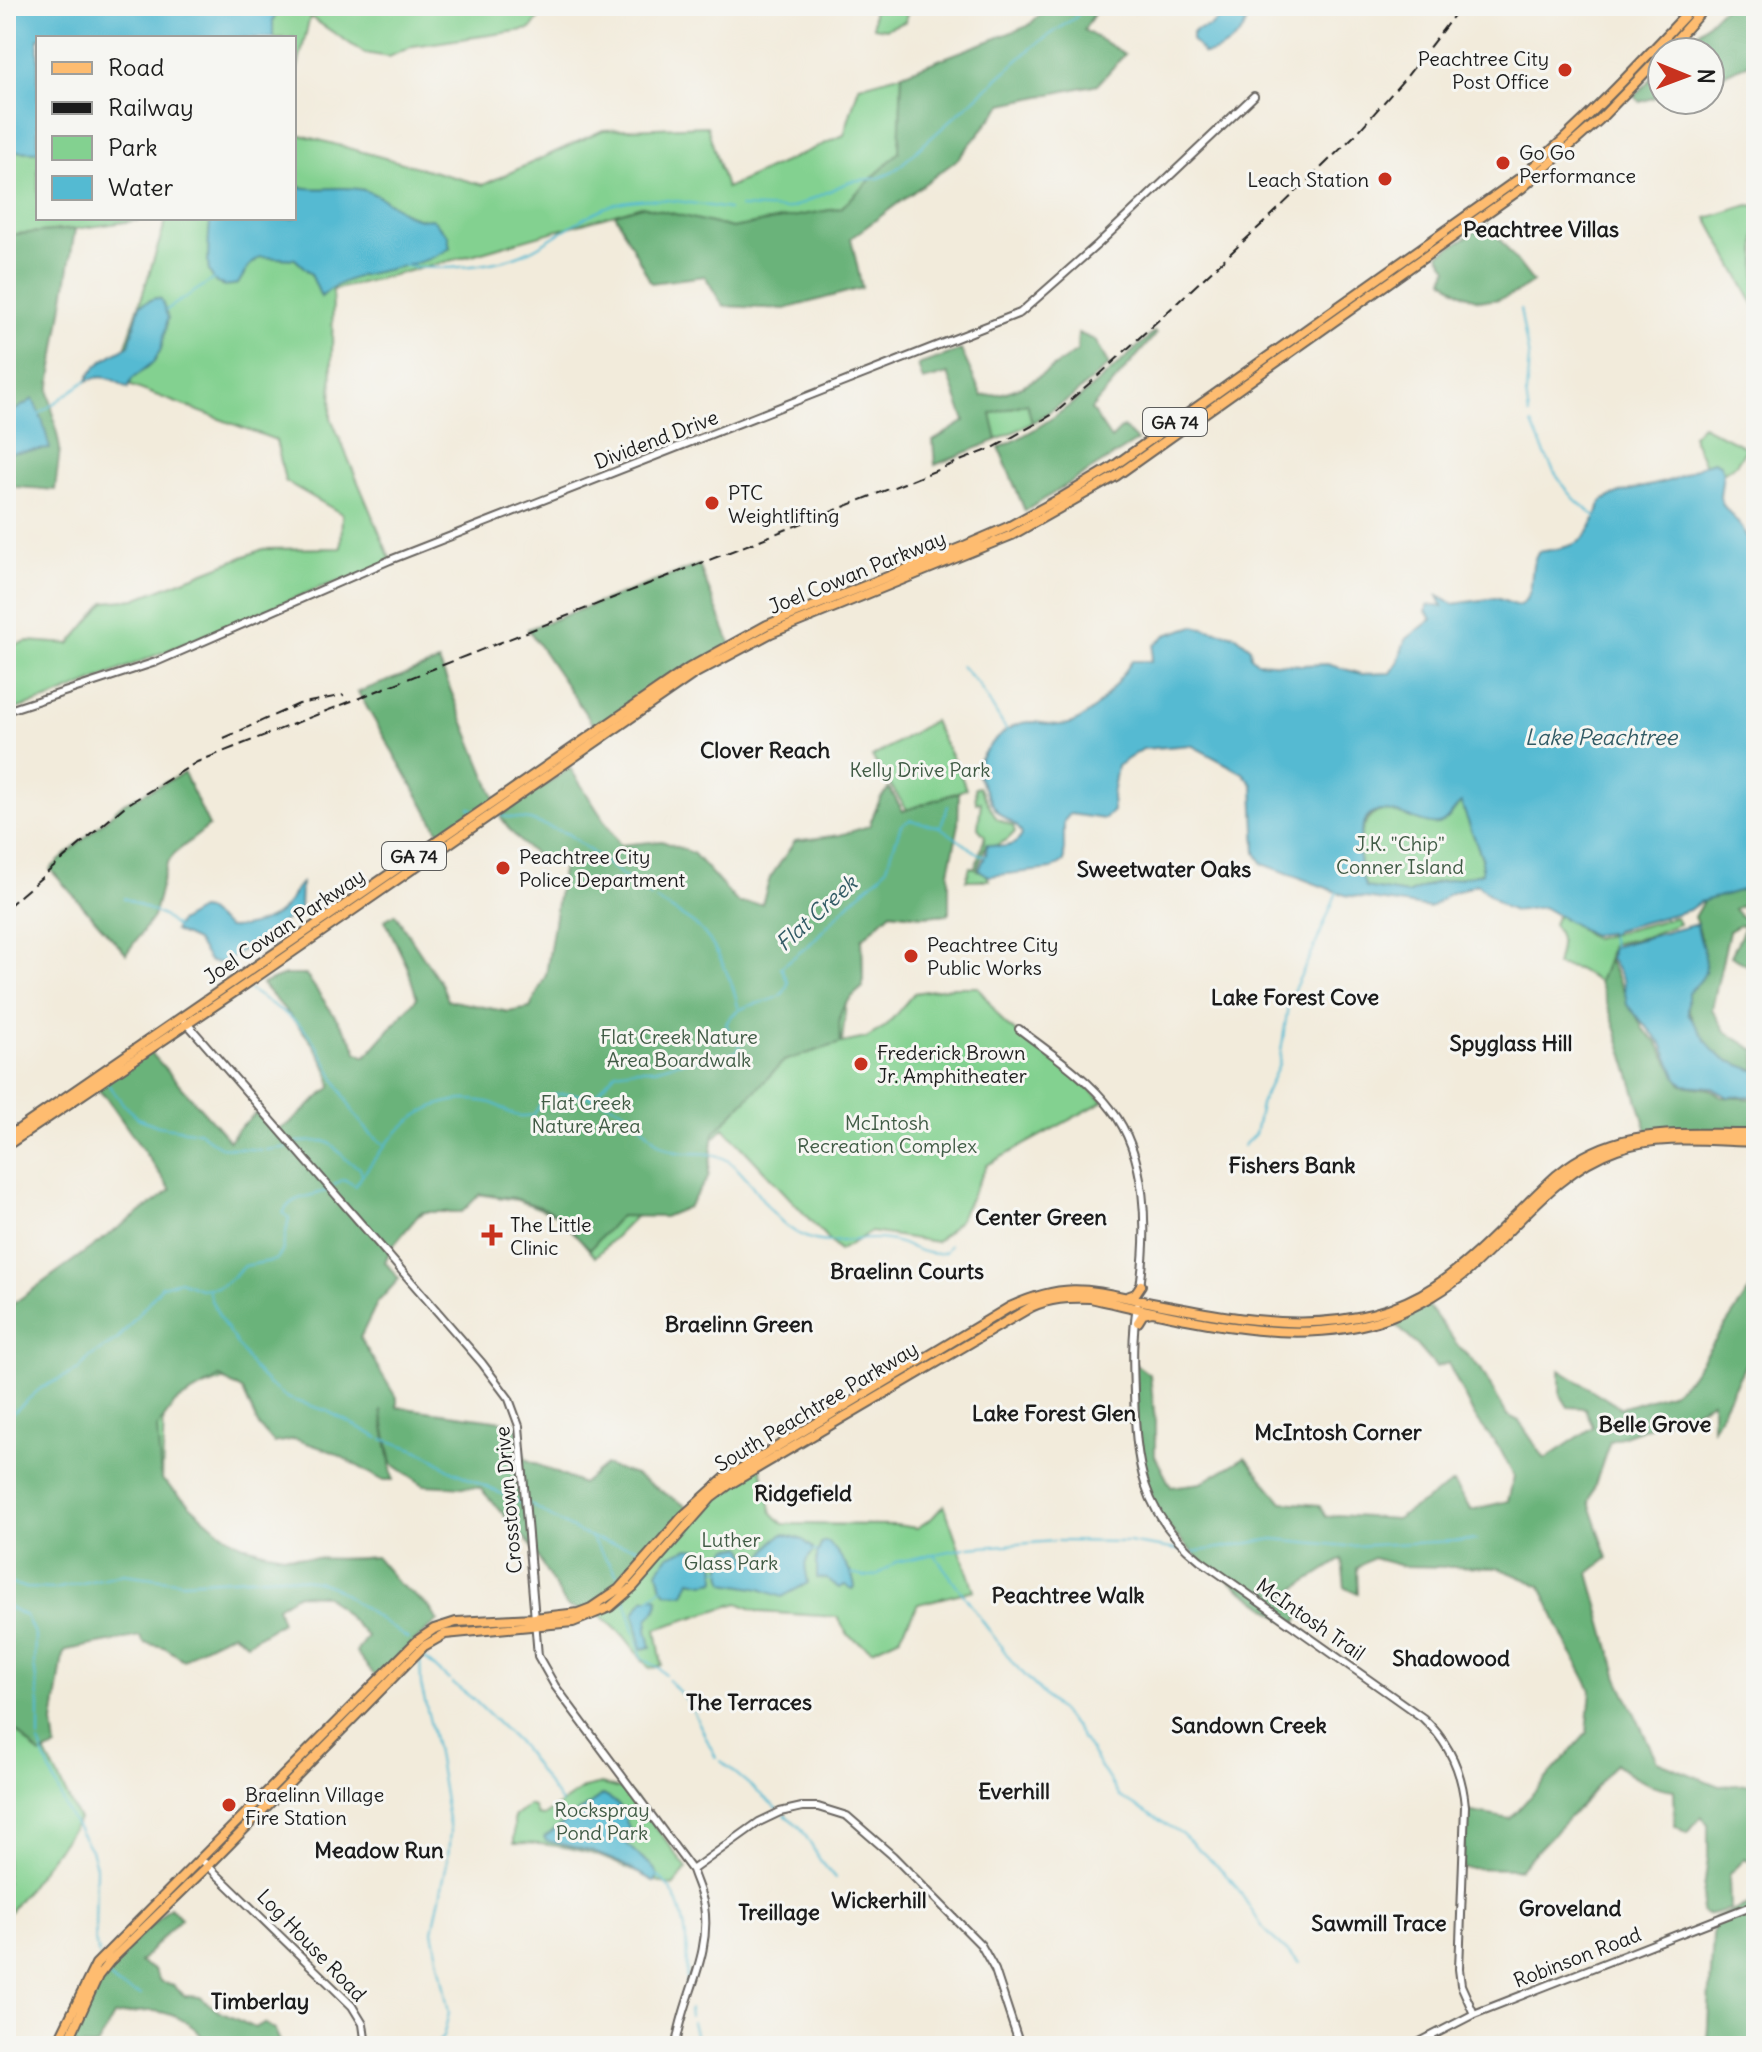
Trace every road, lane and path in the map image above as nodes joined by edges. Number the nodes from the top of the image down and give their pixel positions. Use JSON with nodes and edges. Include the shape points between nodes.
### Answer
{"nodes":[{"id":1,"x":1694,"y":6,"type":"edge"},
{"id":2,"x":1706,"y":6,"type":"edge"},
{"id":3,"x":1679,"y":36,"type":"edge"},
{"id":4,"x":1646,"y":71,"type":"edge"},
{"id":5,"x":1254,"y":96,"type":"dead end"},
{"id":6,"x":6,"y":711,"type":"edge"},
{"id":7,"x":184,"y":1020,"type":"junction"},
{"id":8,"x":1019,"y":1029,"type":"dead end"},
{"id":9,"x":6,"y":1138,"type":"edge"},
{"id":10,"x":1755,"y":1140,"type":"edge"},
{"id":11,"x":6,"y":1146,"type":"edge"},
{"id":12,"x":1142,"y":1285,"type":"junction"},
{"id":13,"x":1139,"y":1305,"type":"junction"},
{"id":14,"x":1136,"y":1321,"type":"junction"},
{"id":15,"x":534,"y":1621,"type":"junction"},
{"id":16,"x":1756,"y":1737,"type":"edge"},
{"id":17,"x":1756,"y":1769,"type":"edge"},
{"id":18,"x":203,"y":1856,"type":"junction"},
{"id":19,"x":210,"y":1864,"type":"junction"},
{"id":20,"x":692,"y":1870,"type":"junction"},
{"id":21,"x":1756,"y":1904,"type":"edge"},
{"id":22,"x":1474,"y":2014,"type":"junction"},
{"id":23,"x":56,"y":2046,"type":"edge"},
{"id":24,"x":66,"y":2046,"type":"edge"},
{"id":25,"x":366,"y":2046,"type":"edge"},
{"id":26,"x":676,"y":2046,"type":"edge"},
{"id":27,"x":1020,"y":2046,"type":"edge"},
{"id":28,"x":1412,"y":2046,"type":"edge"}],
"edges":[{"from":1,"to":7,"type":"main road","name":"Joel Cowan Parkway","number":"GA 74","via":[[1620,86],[1520,178],[1111,468],[1008,527],[767,625],[709,656]]},
{"from":2,"to":3,"type":"main road","name":"Joel Cowan Parkway","number":"GA 74"},
{"from":4,"to":7,"type":"main road","name":"Joel Cowan Parkway","number":"GA 74","via":[[1522,188],[1116,476],[1012,535],[771,633],[701,670]]},
{"from":5,"to":6,"type":"street","name":"Dividend Drive","via":[[1020,313],[390,560],[156,662]]},
{"from":7,"to":9,"type":"main road","name":"Joel Cowan Parkway","number":"GA 74"},
{"from":7,"to":11,"type":"main road","name":"Joel Cowan Parkway","number":"GA 74"},
{"from":7,"to":15,"type":"street","name":"Crosstown Drive","via":[[509,1399],[519,1426]]},
{"from":8,"to":12,"type":"street","via":[[1098,1094],[1124,1130],[1143,1200]]},
{"from":10,"to":13,"type":"main road","name":"South Peachtree Parkway","via":[[1651,1134],[1598,1148],[1563,1169],[1434,1287],[1370,1313],[1309,1323],[1264,1322]]},
{"from":10,"to":13,"type":"main road","name":"South Peachtree Parkway","via":[[1648,1142],[1590,1161],[1470,1270],[1388,1318],[1332,1329],[1280,1331],[1226,1326]]},
{"from":12,"to":13,"type":"main road"},
{"from":12,"to":13,"type":"main road","via":[[1135,1294]]},
{"from":13,"to":14,"type":"main road"},
{"from":13,"to":14,"type":"main road","via":[[1143,1314]]},
{"from":13,"to":15,"type":"main road","name":"South Peachtree Parkway","via":[[1101,1292],[1063,1289],[1010,1307],[725,1478],[607,1599],[578,1613]]},
{"from":14,"to":22,"type":"street","name":"McIntosh Trail","via":[[1138,1464],[1153,1507],[1170,1532],[1200,1560],[1423,1718],[1454,1758],[1465,1806],[1459,1969]]},
{"from":15,"to":18,"type":"main road","name":"South Peachtree Parkway","via":[[456,1622],[418,1640]]},
{"from":15,"to":19,"type":"main road","name":"South Peachtree Parkway","via":[[445,1634],[424,1646]]},
{"from":15,"to":20,"type":"street","name":"Crosstown Drive","via":[[538,1656],[549,1677]]},
{"from":16,"to":17,"type":"street"},
{"from":18,"to":19,"type":"street","name":"Log House Road"},
{"from":18,"to":23,"type":"main road","name":"South Peachtree Parkway","via":[[96,1964]]},
{"from":19,"to":24,"type":"main road","name":"South Peachtree Parkway","via":[[103,1968]]},
{"from":19,"to":25,"type":"street","name":"Log House Road","via":[[352,2006],[364,2028]]},
{"from":20,"to":26,"type":"street","name":"Crosstown Drive","via":[[704,1903],[704,1945]]},
{"from":20,"to":27,"type":"street","via":[[780,1812],[818,1807],[847,1816],[986,1952]]},
{"from":21,"to":22,"type":"street","name":"Robinson Road"},
{"from":22,"to":28,"type":"street","name":"Robinson Road"}]}
